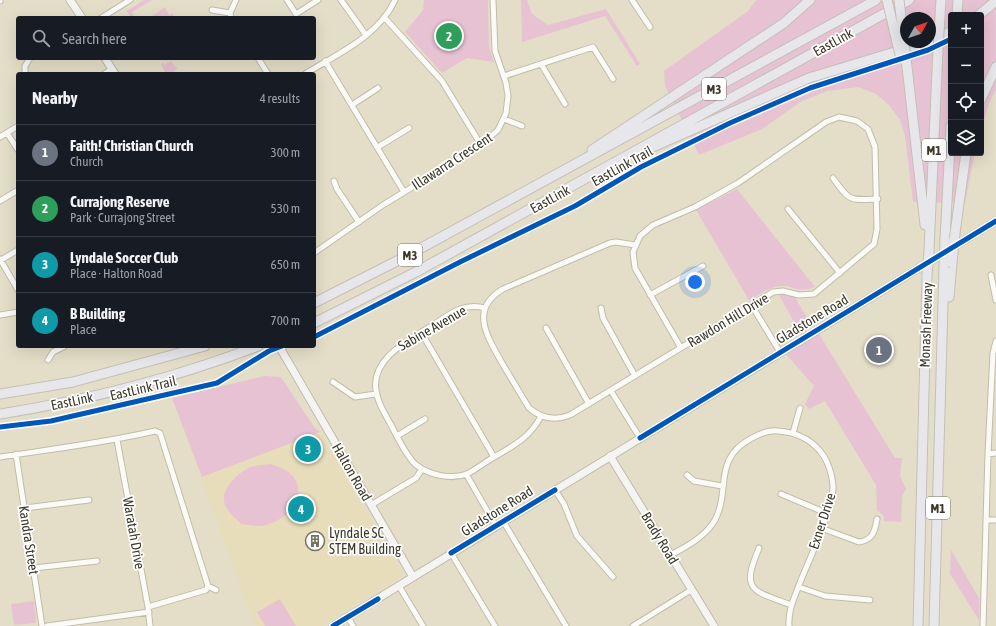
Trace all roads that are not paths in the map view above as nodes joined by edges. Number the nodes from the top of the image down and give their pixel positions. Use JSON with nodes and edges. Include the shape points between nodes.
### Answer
{"nodes":[{"id":1,"x":70,"y":0,"type":"edge"},
{"id":2,"x":130,"y":0,"type":"edge"},
{"id":3,"x":236,"y":0,"type":"edge"},
{"id":4,"x":288,"y":0,"type":"edge"},
{"id":5,"x":318,"y":0,"type":"edge"},
{"id":6,"x":341,"y":0,"type":"edge"},
{"id":7,"x":394,"y":0,"type":"edge"},
{"id":8,"x":493,"y":0,"type":"edge"},
{"id":9,"x":632,"y":0,"type":"edge"},
{"id":10,"x":810,"y":0,"type":"edge"},
{"id":11,"x":876,"y":0,"type":"edge"},
{"id":12,"x":887,"y":0,"type":"edge"},
{"id":13,"x":899,"y":0,"type":"edge"},
{"id":14,"x":909,"y":0,"type":"edge"},
{"id":15,"x":941,"y":0,"type":"edge"},
{"id":16,"x":958,"y":0,"type":"edge"},
{"id":17,"x":996,"y":1,"type":"edge"},
{"id":18,"x":212,"y":10,"type":"dead end"},
{"id":19,"x":957,"y":12,"type":"edge"},
{"id":20,"x":983,"y":12,"type":"edge"},
{"id":21,"x":78,"y":15,"type":"edge"},
{"id":22,"x":230,"y":15,"type":"edge"},
{"id":23,"x":105,"y":16,"type":"edge"},
{"id":24,"x":384,"y":17,"type":"junction"},
{"id":25,"x":650,"y":27,"type":"dead end"},
{"id":26,"x":948,"y":33,"type":"edge"},
{"id":27,"x":366,"y":35,"type":"junction"},
{"id":28,"x":936,"y":39,"type":"edge"},
{"id":29,"x":909,"y":48,"type":"edge"},
{"id":30,"x":903,"y":59,"type":"junction"},
{"id":31,"x":29,"y":60,"type":"edge"},
{"id":32,"x":106,"y":60,"type":"edge"},
{"id":33,"x":259,"y":60,"type":"edge"},
{"id":34,"x":325,"y":62,"type":"junction"},
{"id":35,"x":541,"y":64,"type":"junction"},
{"id":36,"x":996,"y":67,"type":"edge"},
{"id":37,"x":25,"y":72,"type":"edge"},
{"id":38,"x":113,"y":72,"type":"edge"},
{"id":39,"x":267,"y":72,"type":"edge"},
{"id":40,"x":308,"y":72,"type":"edge"},
{"id":41,"x":504,"y":76,"type":"junction"},
{"id":42,"x":613,"y":79,"type":"dead end"},
{"id":43,"x":378,"y":88,"type":"dead end"},
{"id":44,"x":984,"y":93,"type":"edge"},
{"id":45,"x":565,"y":104,"type":"dead end"},
{"id":46,"x":352,"y":105,"type":"junction"},
{"id":47,"x":504,"y":119,"type":"junction"},
{"id":48,"x":522,"y":126,"type":"dead end"},
{"id":49,"x":16,"y":127,"type":"edge"},
{"id":50,"x":409,"y":128,"type":"dead end"},
{"id":51,"x":7,"y":133,"type":"junction"},
{"id":52,"x":0,"y":137,"type":"edge"},
{"id":53,"x":481,"y":145,"type":"junction"},
{"id":54,"x":16,"y":147,"type":"edge"},
{"id":55,"x":378,"y":147,"type":"junction"},
{"id":56,"x":949,"y":156,"type":"edge"},
{"id":57,"x":966,"y":156,"type":"edge"},
{"id":58,"x":592,"y":175,"type":"junction"},
{"id":59,"x":552,"y":176,"type":"junction"},
{"id":60,"x":833,"y":178,"type":"dead end"},
{"id":61,"x":334,"y":181,"type":"dead end"},
{"id":62,"x":16,"y":191,"type":"edge"},
{"id":63,"x":404,"y":192,"type":"junction"},
{"id":64,"x":878,"y":199,"type":"junction"},
{"id":65,"x":0,"y":201,"type":"edge"},
{"id":66,"x":788,"y":209,"type":"dead end"},
{"id":67,"x":996,"y":221,"type":"edge"},
{"id":68,"x":359,"y":222,"type":"junction"},
{"id":69,"x":635,"y":244,"type":"junction"},
{"id":70,"x":928,"y":250,"type":"junction"},
{"id":71,"x":16,"y":251,"type":"edge"},
{"id":72,"x":316,"y":252,"type":"edge"},
{"id":73,"x":0,"y":260,"type":"edge"},
{"id":74,"x":703,"y":266,"type":"dead end"},
{"id":75,"x":840,"y":273,"type":"junction"},
{"id":76,"x":990,"y":275,"type":"dead end"},
{"id":77,"x":16,"y":287,"type":"edge"},
{"id":78,"x":650,"y":294,"type":"junction"},
{"id":79,"x":996,"y":300,"type":"edge"},
{"id":80,"x":316,"y":302,"type":"edge"},
{"id":81,"x":752,"y":306,"type":"junction"},
{"id":82,"x":485,"y":308,"type":"junction"},
{"id":83,"x":601,"y":308,"type":"dead end"},
{"id":84,"x":16,"y":312,"type":"edge"},
{"id":85,"x":0,"y":315,"type":"edge"},
{"id":86,"x":316,"y":322,"type":"edge"},
{"id":87,"x":546,"y":328,"type":"dead end"},
{"id":88,"x":422,"y":332,"type":"junction"},
{"id":89,"x":996,"y":341,"type":"edge"},
{"id":90,"x":943,"y":342,"type":"junction"},
{"id":91,"x":61,"y":348,"type":"edge"},
{"id":92,"x":198,"y":348,"type":"edge"},
{"id":93,"x":252,"y":348,"type":"edge"},
{"id":94,"x":280,"y":348,"type":"edge"},
{"id":95,"x":681,"y":348,"type":"junction"},
{"id":96,"x":780,"y":352,"type":"junction"},
{"id":97,"x":48,"y":360,"type":"dead end"},
{"id":98,"x":635,"y":376,"type":"junction"},
{"id":99,"x":333,"y":382,"type":"dead end"},
{"id":100,"x":611,"y":391,"type":"junction"},
{"id":101,"x":0,"y":394,"type":"edge"},
{"id":102,"x":376,"y":394,"type":"junction"},
{"id":103,"x":589,"y":404,"type":"junction"},
{"id":104,"x":800,"y":408,"type":"dead end"},
{"id":105,"x":0,"y":414,"type":"edge"},
{"id":106,"x":541,"y":416,"type":"junction"},
{"id":107,"x":425,"y":418,"type":"dead end"},
{"id":108,"x":792,"y":433,"type":"junction"},
{"id":109,"x":397,"y":436,"type":"junction"},
{"id":110,"x":640,"y":438,"type":"junction"},
{"id":111,"x":117,"y":440,"type":"junction"},
{"id":112,"x":996,"y":453,"type":"edge"},
{"id":113,"x":16,"y":454,"type":"junction"},
{"id":114,"x":988,"y":454,"type":"junction"},
{"id":115,"x":610,"y":456,"type":"junction"},
{"id":116,"x":0,"y":457,"type":"edge"},
{"id":117,"x":494,"y":457,"type":"junction"},
{"id":118,"x":422,"y":469,"type":"junction"},
{"id":119,"x":466,"y":474,"type":"junction"},
{"id":120,"x":687,"y":475,"type":"dead end"},
{"id":121,"x":722,"y":486,"type":"junction"},
{"id":122,"x":555,"y":490,"type":"junction"},
{"id":123,"x":781,"y":494,"type":"dead end"},
{"id":124,"x":89,"y":500,"type":"dead end"},
{"id":125,"x":371,"y":505,"type":"junction"},
{"id":126,"x":25,"y":508,"type":"junction"},
{"id":127,"x":826,"y":513,"type":"junction"},
{"id":128,"x":877,"y":519,"type":"dead end"},
{"id":129,"x":986,"y":520,"type":"junction"},
{"id":130,"x":996,"y":520,"type":"edge"},
{"id":131,"x":504,"y":521,"type":"junction"},
{"id":132,"x":496,"y":526,"type":"junction"},
{"id":133,"x":821,"y":528,"type":"junction"},
{"id":134,"x":759,"y":548,"type":"dead end"},
{"id":135,"x":451,"y":553,"type":"junction"},
{"id":136,"x":670,"y":555,"type":"junction"},
{"id":137,"x":97,"y":562,"type":"dead end"},
{"id":138,"x":34,"y":568,"type":"junction"},
{"id":139,"x":613,"y":576,"type":"dead end"},
{"id":140,"x":413,"y":577,"type":"junction"},
{"id":141,"x":208,"y":586,"type":"junction"},
{"id":142,"x":399,"y":586,"type":"junction"},
{"id":143,"x":799,"y":586,"type":"junction"},
{"id":144,"x":216,"y":590,"type":"dead end"},
{"id":145,"x":691,"y":590,"type":"junction"},
{"id":146,"x":870,"y":600,"type":"dead end"},
{"id":147,"x":791,"y":604,"type":"junction"},
{"id":148,"x":149,"y":612,"type":"junction"},
{"id":149,"x":348,"y":617,"type":"junction"},
{"id":150,"x":713,"y":624,"type":"edge"},
{"id":151,"x":42,"y":626,"type":"edge"},
{"id":152,"x":46,"y":626,"type":"edge"},
{"id":153,"x":150,"y":626,"type":"edge"},
{"id":154,"x":333,"y":626,"type":"edge"},
{"id":155,"x":353,"y":626,"type":"edge"},
{"id":156,"x":423,"y":626,"type":"edge"},
{"id":157,"x":495,"y":626,"type":"edge"},
{"id":158,"x":566,"y":626,"type":"edge"},
{"id":159,"x":633,"y":626,"type":"edge"},
{"id":160,"x":789,"y":626,"type":"edge"},
{"id":161,"x":918,"y":626,"type":"edge"},
{"id":162,"x":934,"y":626,"type":"edge"},
{"id":163,"x":983,"y":626,"type":"edge"}],
"edges":[{"from":1,"to":21,"type":"main road"},
{"from":2,"to":23,"type":"street"},
{"from":3,"to":22,"type":"street"},
{"from":4,"to":5,"type":"street","via":[[296,14]]},
{"from":6,"to":27,"type":"street"},
{"from":7,"to":24,"type":"street"},
{"from":8,"to":41,"type":"street","name":"Illawarra Crescent","via":[[495,47]]},
{"from":9,"to":25,"type":"street"},
{"from":10,"to":59,"type":"highway","via":[[784,23]]},
{"from":11,"to":59,"type":"highway","name":"EastLink","number":"M3"},
{"from":12,"to":30,"type":"highway","bridge":true},
{"from":13,"to":30,"type":"highway","bridge":true},
{"from":14,"to":58,"type":"highway","name":"EastLink","number":"M3"},
{"from":15,"to":70,"type":"highway","number":"M1","bridge":true},
{"from":16,"to":19,"type":"highway"},
{"from":17,"to":20,"type":"highway"},
{"from":18,"to":22,"type":"street"},
{"from":24,"to":27,"type":"street"},
{"from":24,"to":53,"type":"street","via":[[442,81]]},
{"from":26,"to":28,"type":"highway"},
{"from":27,"to":34,"type":"street"},
{"from":29,"to":58,"type":"highway","via":[[796,83]]},
{"from":30,"to":70,"type":"highway","via":[[912,112]]},
{"from":31,"to":37,"type":"street"},
{"from":32,"to":38,"type":"main road"},
{"from":33,"to":39,"type":"street"},
{"from":34,"to":40,"type":"street"},
{"from":34,"to":46,"type":"street"},
{"from":35,"to":41,"type":"street"},
{"from":35,"to":42,"type":"street","via":[[593,47]]},
{"from":35,"to":45,"type":"street"},
{"from":36,"to":44,"type":"highway"},
{"from":41,"to":47,"type":"street","name":"Illawarra Crescent","via":[[508,96]]},
{"from":43,"to":46,"type":"street"},
{"from":46,"to":55,"type":"street"},
{"from":47,"to":48,"type":"street"},
{"from":47,"to":53,"type":"street","name":"Illawarra Crescent","via":[[494,135]]},
{"from":49,"to":51,"type":"street"},
{"from":50,"to":55,"type":"street"},
{"from":51,"to":52,"type":"street"},
{"from":51,"to":54,"type":"street"},
{"from":53,"to":63,"type":"street","name":"Illawarra Crescent"},
{"from":55,"to":63,"type":"street"},
{"from":56,"to":90,"type":"highway","name":"Monash Freeway","number":"M1","bridge":true},
{"from":57,"to":90,"type":"highway","bridge":true},
{"from":58,"to":86,"type":"highway","name":"EastLink","number":"M3","via":[[396,283]]},
{"from":59,"to":80,"type":"highway","name":"EastLink","number":"M3","via":[[401,259]]},
{"from":60,"to":64,"type":"street","via":[[852,200]]},
{"from":61,"to":68,"type":"street"},
{"from":62,"to":65,"type":"street"},
{"from":63,"to":68,"type":"street","name":"Illawarra Crescent"},
{"from":64,"to":69,"type":"street","name":"Rawdon Hill Drive","via":[[874,140],[863,125],[848,118],[839,118],[826,122],[738,184],[695,207],[652,225],[643,232]]},
{"from":64,"to":75,"type":"street","name":"Rawdon Hill Drive","via":[[877,237],[874,244]]},
{"from":66,"to":75,"type":"street"},
{"from":67,"to":96,"type":"main road","name":"Gladstone Road"},
{"from":68,"to":72,"type":"street","name":"Illawarra Crescent"},
{"from":69,"to":78,"type":"street","via":[[635,268]]},
{"from":69,"to":82,"type":"street","via":[[610,243],[496,293]]},
{"from":70,"to":161,"type":"highway","name":"Monash Freeway","number":"M1","bridge":true},
{"from":71,"to":73,"type":"street"},
{"from":73,"to":77,"type":"street"},
{"from":74,"to":78,"type":"street"},
{"from":75,"to":81,"type":"street","name":"Rawdon Hill Drive","via":[[814,294],[777,292]]},
{"from":76,"to":79,"type":"street"},
{"from":78,"to":95,"type":"street"},
{"from":81,"to":95,"type":"street","name":"Rawdon Hill Drive"},
{"from":81,"to":96,"type":"street"},
{"from":82,"to":88,"type":"street","name":"Sabine Avenue","via":[[462,308]]},
{"from":82,"to":106,"type":"street","via":[[483,320],[486,335],[529,408]]},
{"from":83,"to":98,"type":"street","via":[[603,318]]},
{"from":84,"to":85,"type":"street"},
{"from":87,"to":103,"type":"street"},
{"from":88,"to":102,"type":"street","name":"Sabine Avenue","via":[[395,348],[386,358],[379,371]]},
{"from":88,"to":117,"type":"street"},
{"from":89,"to":114,"type":"street","via":[[993,353]]},
{"from":90,"to":162,"type":"highway","name":"Monash Freeway","number":"M1"},
{"from":91,"to":97,"type":"street","via":[[53,352]]},
{"from":92,"to":101,"type":"highway","name":"EastLink","via":[[73,382]]},
{"from":93,"to":105,"type":"highway","name":"EastLink","via":[[130,387]]},
{"from":94,"to":125,"type":"main road","name":"Halton Road"},
{"from":95,"to":98,"type":"street","name":"Rawdon Hill Drive"},
{"from":96,"to":110,"type":"main road","name":"Gladstone Road"},
{"from":98,"to":100,"type":"street","name":"Rawdon Hill Drive"},
{"from":99,"to":102,"type":"street","via":[[355,397]]},
{"from":100,"to":103,"type":"street","name":"Rawdon Hill Drive"},
{"from":100,"to":110,"type":"street"},
{"from":102,"to":109,"type":"street"},
{"from":103,"to":106,"type":"street","name":"Rawdon Hill Drive","via":[[562,418]]},
{"from":104,"to":108,"type":"street"},
{"from":106,"to":117,"type":"street","via":[[528,436]]},
{"from":107,"to":109,"type":"street"},
{"from":108,"to":121,"type":"street","name":"Exner Drive","via":[[776,431],[757,435],[743,443],[725,468]]},
{"from":108,"to":127,"type":"street","name":"Exner Drive","via":[[809,441],[823,455],[832,477],[833,488]]},
{"from":109,"to":118,"type":"street","via":[[412,461]]},
{"from":110,"to":115,"type":"main road","name":"Gladstone Road"},
{"from":111,"to":113,"type":"street"},
{"from":111,"to":141,"type":"street","via":[[155,431],[161,434]]},
{"from":111,"to":148,"type":"street","name":"Waratah Drive"},
{"from":112,"to":114,"type":"street"},
{"from":113,"to":116,"type":"street"},
{"from":113,"to":126,"type":"street","name":"Kandra Street"},
{"from":114,"to":129,"type":"street"},
{"from":115,"to":122,"type":"main road","name":"Gladstone Road"},
{"from":115,"to":136,"type":"main road","name":"Brady Road"},
{"from":117,"to":119,"type":"street"},
{"from":118,"to":119,"type":"street","via":[[437,475]]},
{"from":118,"to":125,"type":"street","via":[[416,478]]},
{"from":119,"to":132,"type":"street"},
{"from":120,"to":121,"type":"street","via":[[694,481]]},
{"from":121,"to":136,"type":"street","name":"Exner Drive","via":[[720,507],[710,527],[701,537]]},
{"from":122,"to":131,"type":"main road","name":"Gladstone Road"},
{"from":122,"to":139,"type":"street","via":[[564,504],[577,536]]},
{"from":123,"to":127,"type":"street"},
{"from":124,"to":126,"type":"street"},
{"from":125,"to":140,"type":"main road","name":"Halton Road"},
{"from":126,"to":138,"type":"street","name":"Kandra Street"},
{"from":127,"to":133,"type":"street","name":"Exner Drive"},
{"from":128,"to":133,"type":"street","via":[[872,537],[859,542]]},
{"from":129,"to":130,"type":"street"},
{"from":129,"to":163,"type":"street"},
{"from":131,"to":132,"type":"main road","name":"Gladstone Road"},
{"from":131,"to":158,"type":"street"},
{"from":132,"to":135,"type":"main road","name":"Gladstone Road"},
{"from":133,"to":143,"type":"street","name":"Exner Drive"},
{"from":134,"to":147,"type":"street","via":[[750,569],[752,584],[761,594]]},
{"from":135,"to":140,"type":"main road","name":"Gladstone Road"},
{"from":135,"to":157,"type":"street"},
{"from":136,"to":145,"type":"main road","name":"Brady Road"},
{"from":137,"to":138,"type":"street"},
{"from":138,"to":151,"type":"street","name":"Kandra Street"},
{"from":140,"to":142,"type":"main road","name":"Gladstone Road"},
{"from":141,"to":144,"type":"street"},
{"from":141,"to":148,"type":"street","via":[[206,590]]},
{"from":142,"to":149,"type":"main road","name":"Gladstone Road"},
{"from":142,"to":156,"type":"street"},
{"from":143,"to":146,"type":"street","via":[[825,596]]},
{"from":143,"to":147,"type":"street","name":"Exner Drive"},
{"from":145,"to":150,"type":"main road","name":"Brady Road"},
{"from":145,"to":159,"type":"street"},
{"from":147,"to":160,"type":"street","name":"Exner Drive"},
{"from":148,"to":152,"type":"street"},
{"from":148,"to":153,"type":"street","name":"Waratah Drive"},
{"from":149,"to":154,"type":"main road","name":"Gladstone Road"},
{"from":149,"to":155,"type":"street"}]}
